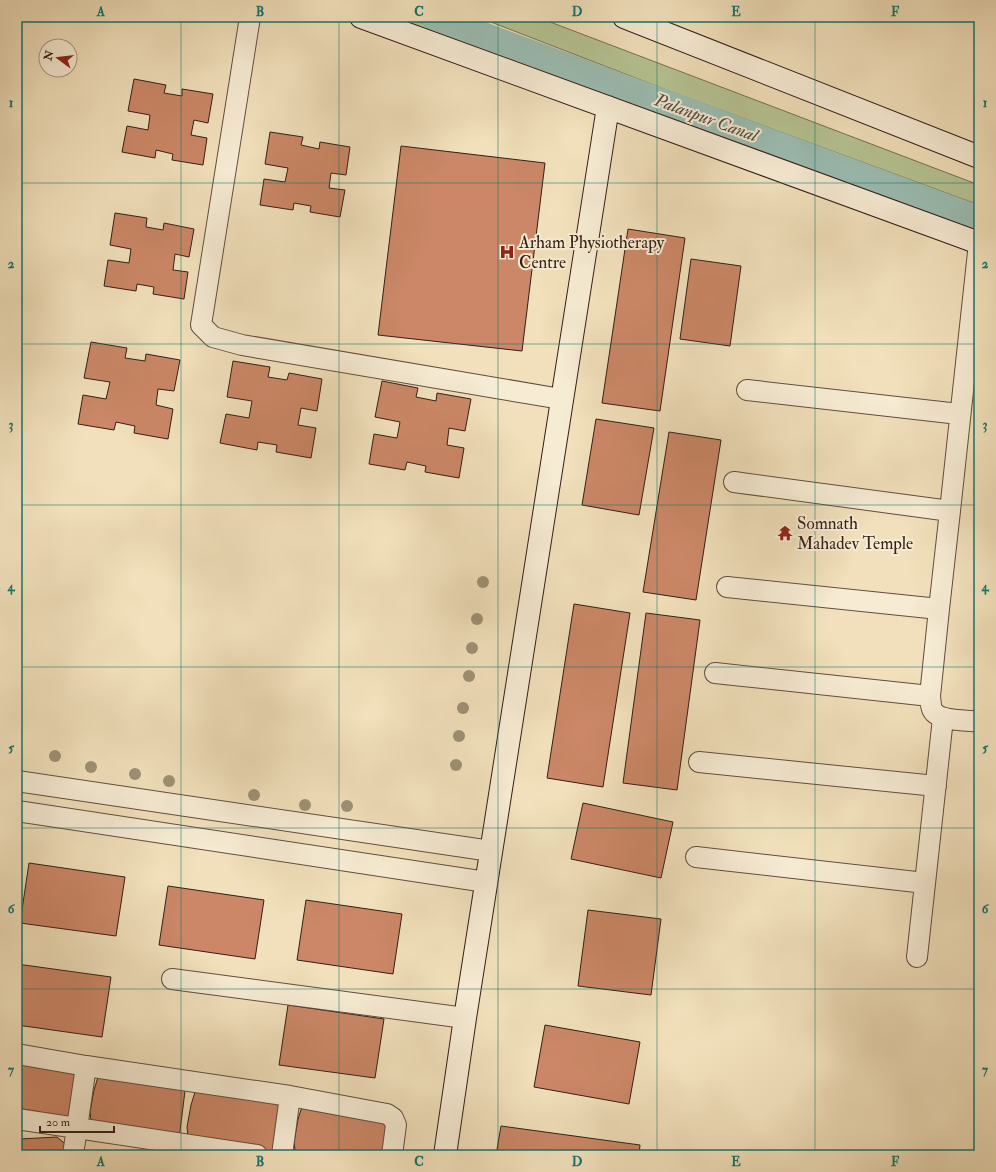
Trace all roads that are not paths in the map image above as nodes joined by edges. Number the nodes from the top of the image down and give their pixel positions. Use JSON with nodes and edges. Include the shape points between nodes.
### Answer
{"nodes":[{"id":1,"x":250,"y":17,"type":"edge"},
{"id":2,"x":361,"y":17,"type":"edge"},
{"id":3,"x":624,"y":17,"type":"edge"},
{"id":4,"x":608,"y":107,"type":"junction"},
{"id":5,"x":979,"y":157,"type":"edge"},
{"id":6,"x":979,"y":243,"type":"edge"},
{"id":7,"x":747,"y":390,"type":"dead end"},
{"id":8,"x":561,"y":399,"type":"junction"},
{"id":9,"x":959,"y":414,"type":"junction"},
{"id":10,"x":734,"y":482,"type":"dead end"},
{"id":11,"x":950,"y":511,"type":"junction"},
{"id":12,"x":727,"y":587,"type":"dead end"},
{"id":13,"x":939,"y":609,"type":"junction"},
{"id":14,"x":715,"y":673,"type":"dead end"},
{"id":15,"x":930,"y":696,"type":"junction"},
{"id":16,"x":943,"y":718,"type":"junction"},
{"id":17,"x":979,"y":722,"type":"edge"},
{"id":18,"x":699,"y":762,"type":"dead end"},
{"id":19,"x":17,"y":781,"type":"edge"},
{"id":20,"x":936,"y":786,"type":"junction"},
{"id":21,"x":73,"y":789,"type":"junction"},
{"id":22,"x":216,"y":810,"type":"junction"},
{"id":23,"x":17,"y":811,"type":"edge"},
{"id":24,"x":68,"y":819,"type":"junction"},
{"id":25,"x":212,"y":840,"type":"junction"},
{"id":26,"x":491,"y":851,"type":"junction"},
{"id":27,"x":696,"y":857,"type":"dead end"},
{"id":28,"x":486,"y":882,"type":"junction"},
{"id":29,"x":926,"y":883,"type":"junction"},
{"id":30,"x":916,"y":957,"type":"dead end"},
{"id":31,"x":172,"y":979,"type":"dead end"},
{"id":32,"x":465,"y":1018,"type":"junction"},
{"id":33,"x":17,"y":1054,"type":"edge"},
{"id":34,"x":86,"y":1066,"type":"junction"},
{"id":35,"x":290,"y":1096,"type":"junction"},
{"id":36,"x":17,"y":1119,"type":"edge"},
{"id":37,"x":77,"y":1128,"type":"junction"},
{"id":38,"x":73,"y":1155,"type":"edge"},
{"id":39,"x":257,"y":1155,"type":"edge"},
{"id":40,"x":282,"y":1155,"type":"edge"},
{"id":41,"x":392,"y":1155,"type":"edge"},
{"id":42,"x":445,"y":1155,"type":"edge"}],
"edges":[{"from":1,"to":8,"type":"street","via":[[201,325],[213,337],[242,344]]},
{"from":2,"to":4,"type":"street"},
{"from":3,"to":5,"type":"street"},
{"from":4,"to":6,"type":"street"},
{"from":4,"to":8,"type":"street"},
{"from":6,"to":9,"type":"street"},
{"from":7,"to":9,"type":"street"},
{"from":8,"to":26,"type":"street"},
{"from":9,"to":11,"type":"street"},
{"from":10,"to":11,"type":"street"},
{"from":11,"to":13,"type":"street"},
{"from":12,"to":13,"type":"street"},
{"from":13,"to":15,"type":"street"},
{"from":14,"to":15,"type":"street"},
{"from":15,"to":16,"type":"street","via":[[931,707]]},
{"from":16,"to":17,"type":"street"},
{"from":16,"to":20,"type":"street"},
{"from":18,"to":20,"type":"street"},
{"from":19,"to":21,"type":"street"},
{"from":20,"to":29,"type":"street"},
{"from":21,"to":22,"type":"street"},
{"from":21,"to":24,"type":"street"},
{"from":22,"to":25,"type":"street"},
{"from":22,"to":26,"type":"street"},
{"from":23,"to":24,"type":"street"},
{"from":24,"to":25,"type":"street"},
{"from":25,"to":28,"type":"street"},
{"from":26,"to":28,"type":"street"},
{"from":27,"to":29,"type":"street"},
{"from":28,"to":32,"type":"street"},
{"from":29,"to":30,"type":"street"},
{"from":31,"to":32,"type":"street"},
{"from":32,"to":42,"type":"street"},
{"from":33,"to":34,"type":"street"},
{"from":34,"to":35,"type":"street"},
{"from":34,"to":37,"type":"street"},
{"from":35,"to":40,"type":"street"},
{"from":35,"to":41,"type":"street","via":[[387,1114],[393,1118],[396,1125]]},
{"from":36,"to":37,"type":"street"},
{"from":37,"to":38,"type":"street"},
{"from":37,"to":39,"type":"street"}]}
